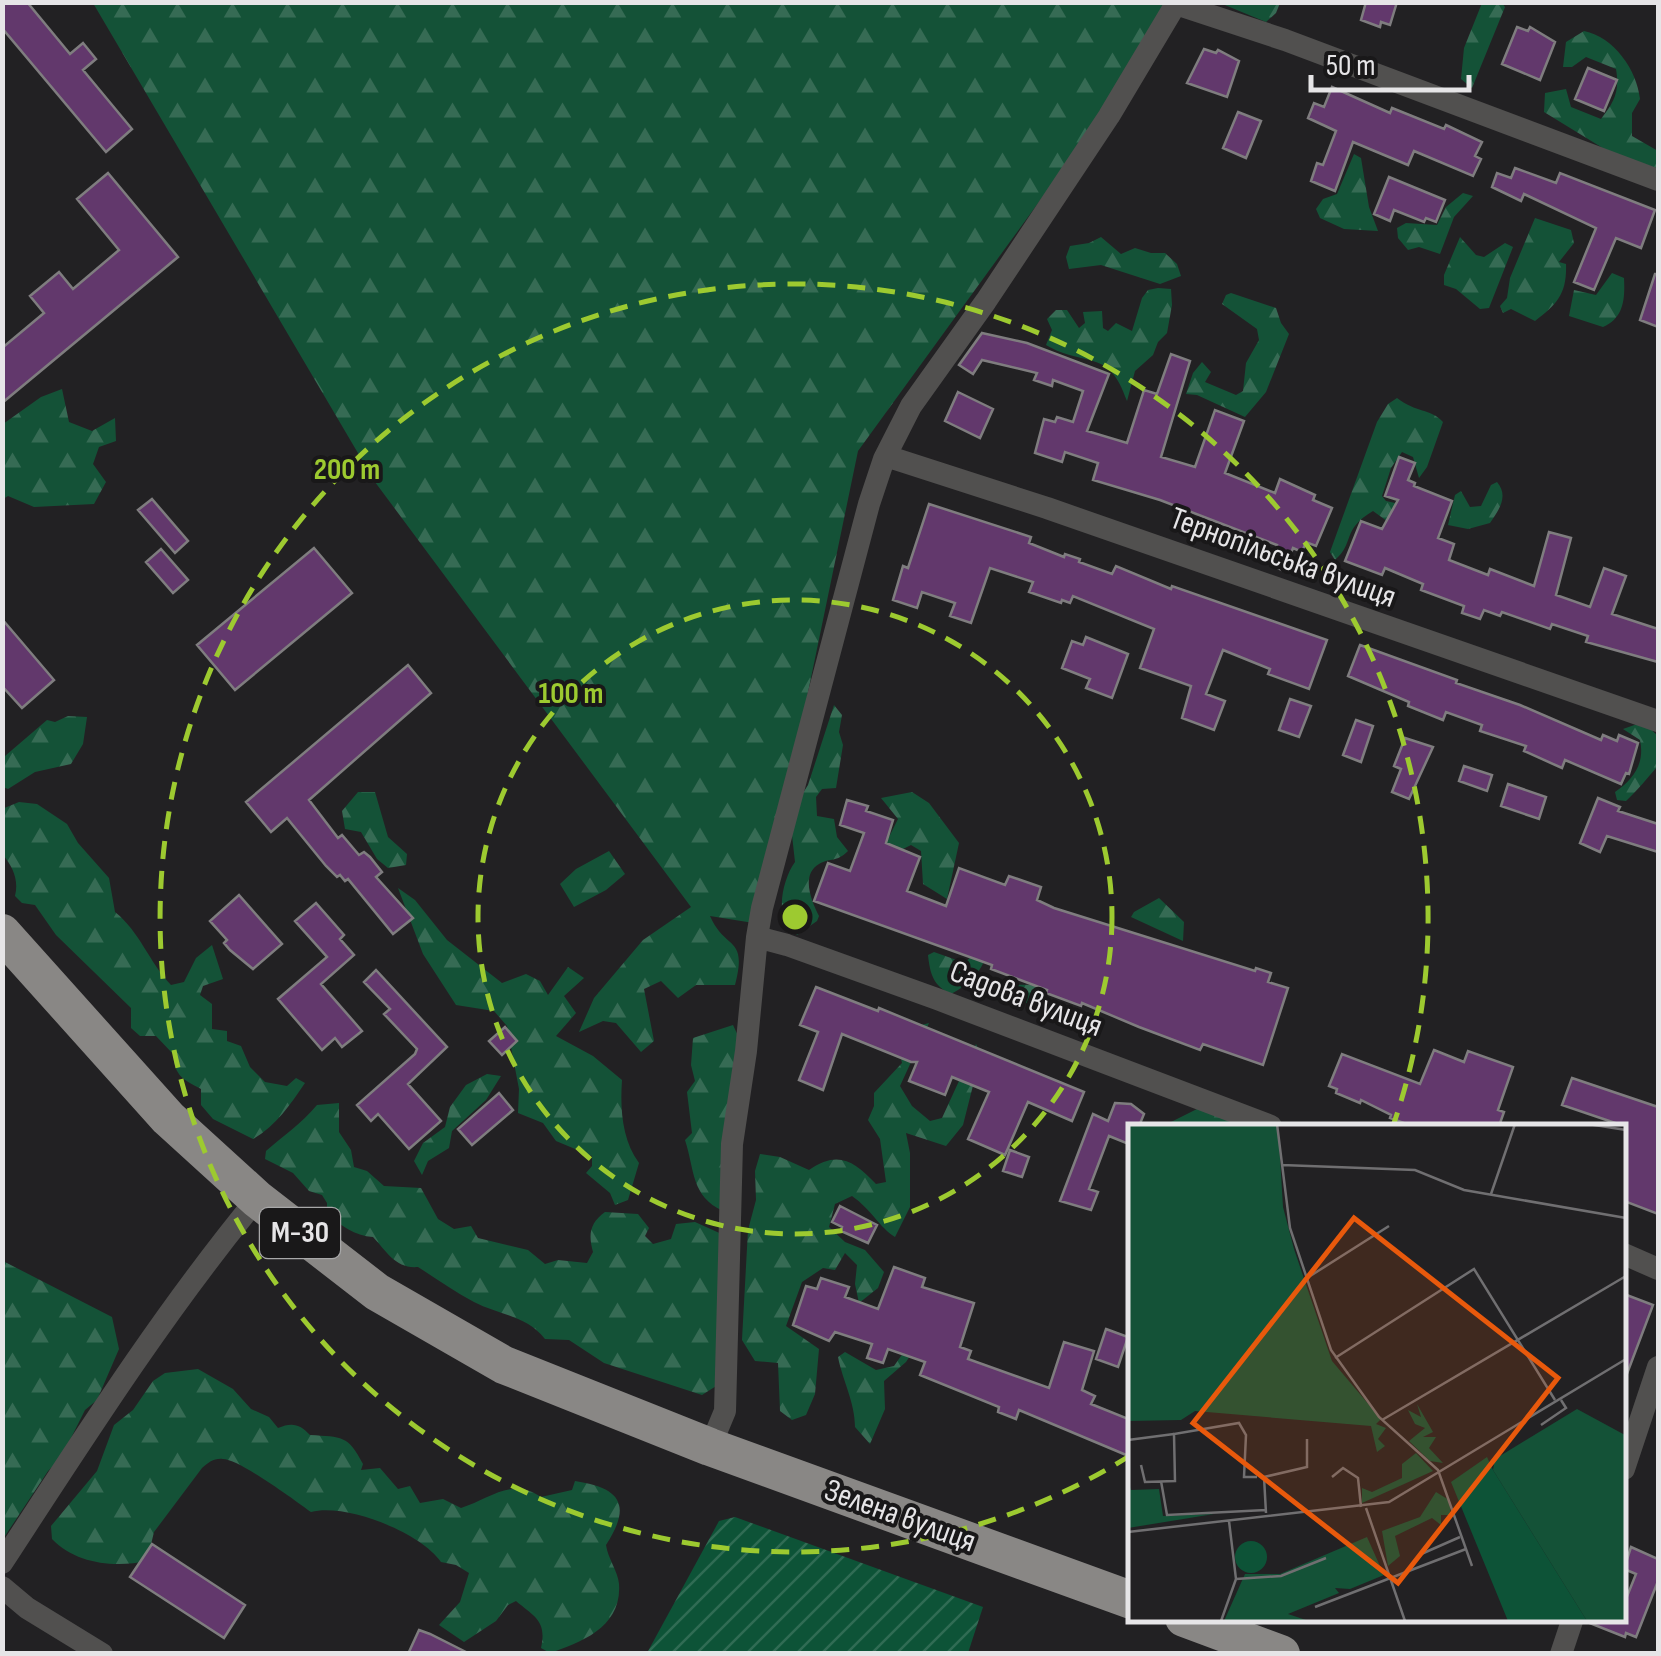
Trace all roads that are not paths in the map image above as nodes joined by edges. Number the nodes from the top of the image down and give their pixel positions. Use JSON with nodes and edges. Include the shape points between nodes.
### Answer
{"nodes":[{"id":1,"x":1177,"y":3,"type":"edge"},
{"id":2,"x":1658,"y":180,"type":"edge"},
{"id":3,"x":886,"y":456,"type":"junction"},
{"id":4,"x":1658,"y":721,"type":"edge"},
{"id":5,"x":2,"y":933,"type":"edge"},
{"id":6,"x":757,"y":937,"type":"junction"},
{"id":7,"x":1265,"y":1124,"type":"edge"},
{"id":8,"x":257,"y":1200,"type":"junction"},
{"id":9,"x":1626,"y":1255,"type":"edge"},
{"id":10,"x":1658,"y":1269,"type":"edge"},
{"id":11,"x":1658,"y":1367,"type":"edge"},
{"id":12,"x":710,"y":1448,"type":"junction"},
{"id":13,"x":1626,"y":1463,"type":"edge"},
{"id":14,"x":2,"y":1563,"type":"edge"},
{"id":15,"x":2,"y":1587,"type":"edge"},
{"id":16,"x":1128,"y":1599,"type":"edge"},
{"id":17,"x":1192,"y":1621,"type":"edge"},
{"id":18,"x":1572,"y":1621,"type":"edge"},
{"id":19,"x":102,"y":1654,"type":"edge"},
{"id":20,"x":1280,"y":1654,"type":"edge"},
{"id":21,"x":1561,"y":1654,"type":"edge"}],
"edges":[{"from":1,"to":2,"type":"street"},
{"from":1,"to":3,"type":"street","via":[[1109,116],[911,406]]},
{"from":3,"to":4,"type":"street","name":"Тернопільська вулиця"},
{"from":3,"to":6,"type":"street"},
{"from":5,"to":8,"type":"highway","number":"М-30","via":[[168,1118]]},
{"from":6,"to":7,"type":"street","name":"Садова вулиця"},
{"from":6,"to":12,"type":"street","via":[[732,1144],[725,1411]]},
{"from":8,"to":12,"type":"highway","name":"Зелена вулиця","number":"М-30","via":[[377,1292],[504,1365]]},
{"from":8,"to":14,"type":"street","via":[[222,1240]]},
{"from":9,"to":10,"type":"street"},
{"from":11,"to":13,"type":"street"},
{"from":12,"to":16,"type":"highway","name":"Зелена вулиця","number":"М-30"},
{"from":15,"to":19,"type":"street"},
{"from":17,"to":20,"type":"highway"},
{"from":18,"to":21,"type":"street"}]}
